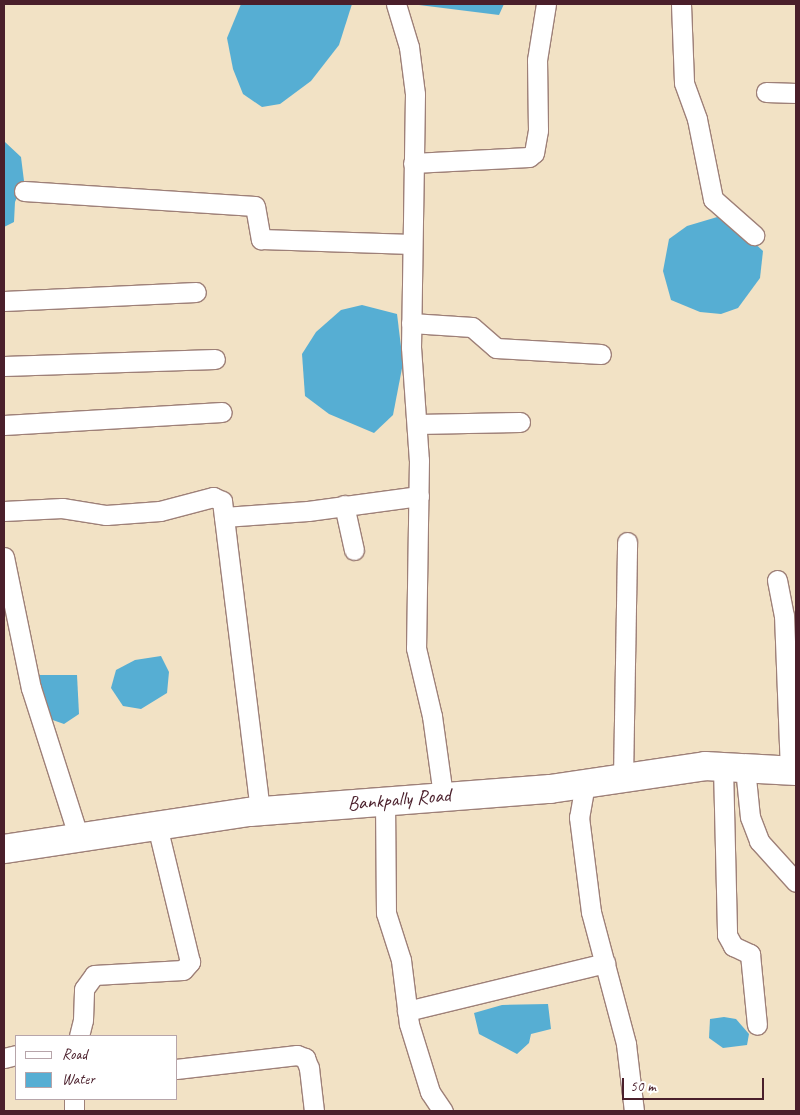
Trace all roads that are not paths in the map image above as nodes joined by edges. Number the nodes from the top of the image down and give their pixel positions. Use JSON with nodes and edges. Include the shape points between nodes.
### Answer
{"nodes":[{"id":1,"x":396,"y":4,"type":"edge"},
{"id":2,"x":546,"y":4,"type":"edge"},
{"id":3,"x":681,"y":4,"type":"edge"},
{"id":4,"x":766,"y":92,"type":"dead end"},
{"id":5,"x":796,"y":93,"type":"edge"},
{"id":6,"x":413,"y":163,"type":"junction"},
{"id":7,"x":24,"y":191,"type":"dead end"},
{"id":8,"x":754,"y":235,"type":"dead end"},
{"id":9,"x":412,"y":244,"type":"junction"},
{"id":10,"x":196,"y":292,"type":"dead end"},
{"id":11,"x":4,"y":301,"type":"edge"},
{"id":12,"x":411,"y":323,"type":"junction"},
{"id":13,"x":601,"y":354,"type":"dead end"},
{"id":14,"x":215,"y":359,"type":"dead end"},
{"id":15,"x":4,"y":366,"type":"edge"},
{"id":16,"x":222,"y":412,"type":"dead end"},
{"id":17,"x":520,"y":422,"type":"dead end"},
{"id":18,"x":416,"y":424,"type":"junction"},
{"id":19,"x":4,"y":425,"type":"edge"},
{"id":20,"x":419,"y":496,"type":"junction"},
{"id":21,"x":344,"y":505,"type":"junction"},
{"id":22,"x":4,"y":511,"type":"edge"},
{"id":23,"x":224,"y":517,"type":"junction"},
{"id":24,"x":626,"y":542,"type":"dead end"},
{"id":25,"x":354,"y":550,"type":"dead end"},
{"id":26,"x":4,"y":557,"type":"edge"},
{"id":27,"x":777,"y":580,"type":"dead end"},
{"id":28,"x":734,"y":768,"type":"junction"},
{"id":29,"x":793,"y":771,"type":"edge"},
{"id":30,"x":623,"y":778,"type":"junction"},
{"id":31,"x":584,"y":784,"type":"junction"},
{"id":32,"x":443,"y":795,"type":"junction"},
{"id":33,"x":385,"y":800,"type":"junction"},
{"id":34,"x":260,"y":811,"type":"junction"},
{"id":35,"x":157,"y":826,"type":"junction"},
{"id":36,"x":79,"y":838,"type":"junction"},
{"id":37,"x":4,"y":849,"type":"edge"},
{"id":38,"x":796,"y":882,"type":"edge"},
{"id":39,"x":605,"y":963,"type":"junction"},
{"id":40,"x":407,"y":1012,"type":"junction"},
{"id":41,"x":757,"y":1025,"type":"dead end"},
{"id":42,"x":79,"y":1035,"type":"edge"},
{"id":43,"x":178,"y":1069,"type":"edge"},
{"id":44,"x":314,"y":1111,"type":"edge"},
{"id":45,"x":443,"y":1111,"type":"edge"},
{"id":46,"x":634,"y":1111,"type":"edge"}],
"edges":[{"from":1,"to":6,"type":"street","via":[[409,47],[415,94]]},
{"from":2,"to":6,"type":"street","via":[[537,60],[538,130],[534,153],[530,157]]},
{"from":3,"to":8,"type":"street","via":[[684,83],[697,119],[713,199]]},
{"from":4,"to":5,"type":"street"},
{"from":6,"to":9,"type":"street"},
{"from":7,"to":9,"type":"street","via":[[255,206],[261,239]]},
{"from":9,"to":12,"type":"street"},
{"from":10,"to":11,"type":"street"},
{"from":12,"to":13,"type":"street","via":[[472,327],[496,348]]},
{"from":12,"to":18,"type":"street"},
{"from":14,"to":15,"type":"street"},
{"from":16,"to":19,"type":"street"},
{"from":17,"to":18,"type":"street"},
{"from":18,"to":20,"type":"street"},
{"from":20,"to":21,"type":"street"},
{"from":20,"to":32,"type":"street","via":[[416,648],[432,716]]},
{"from":21,"to":23,"type":"street"},
{"from":21,"to":25,"type":"street"},
{"from":22,"to":23,"type":"street","via":[[62,508],[106,515],[160,511],[213,497],[222,501]]},
{"from":23,"to":34,"type":"street"},
{"from":24,"to":30,"type":"street"},
{"from":26,"to":36,"type":"street","via":[[31,688]]},
{"from":27,"to":29,"type":"street","via":[[784,615]]},
{"from":28,"to":29,"type":"street","name":"Bankpally Road"},
{"from":28,"to":30,"type":"street","name":"Bankpally Road","via":[[704,766]]},
{"from":28,"to":38,"type":"street","via":[[759,841]]},
{"from":28,"to":41,"type":"street","via":[[727,935],[733,946],[750,954]]},
{"from":30,"to":31,"type":"street","name":"Bankpally Road"},
{"from":31,"to":32,"type":"street","name":"Bankpally Road"},
{"from":31,"to":39,"type":"street","via":[[579,817],[583,857],[591,912]]},
{"from":32,"to":33,"type":"street","name":"Bankpally Road"},
{"from":33,"to":34,"type":"street","name":"Bankpally Road"},
{"from":33,"to":40,"type":"street","via":[[386,913],[401,960]]},
{"from":34,"to":35,"type":"street","name":"Bankpally Road"},
{"from":35,"to":36,"type":"street","name":"Bankpally Road"},
{"from":35,"to":42,"type":"street","via":[[190,962],[183,970],[94,976],[84,989]]},
{"from":36,"to":37,"type":"street","name":"Bankpally Road"},
{"from":39,"to":40,"type":"street"},
{"from":39,"to":46,"type":"street","via":[[626,1044]]},
{"from":40,"to":45,"type":"street","via":[[430,1092]]},
{"from":43,"to":44,"type":"street","via":[[297,1055],[305,1058],[309,1068]]}]}
